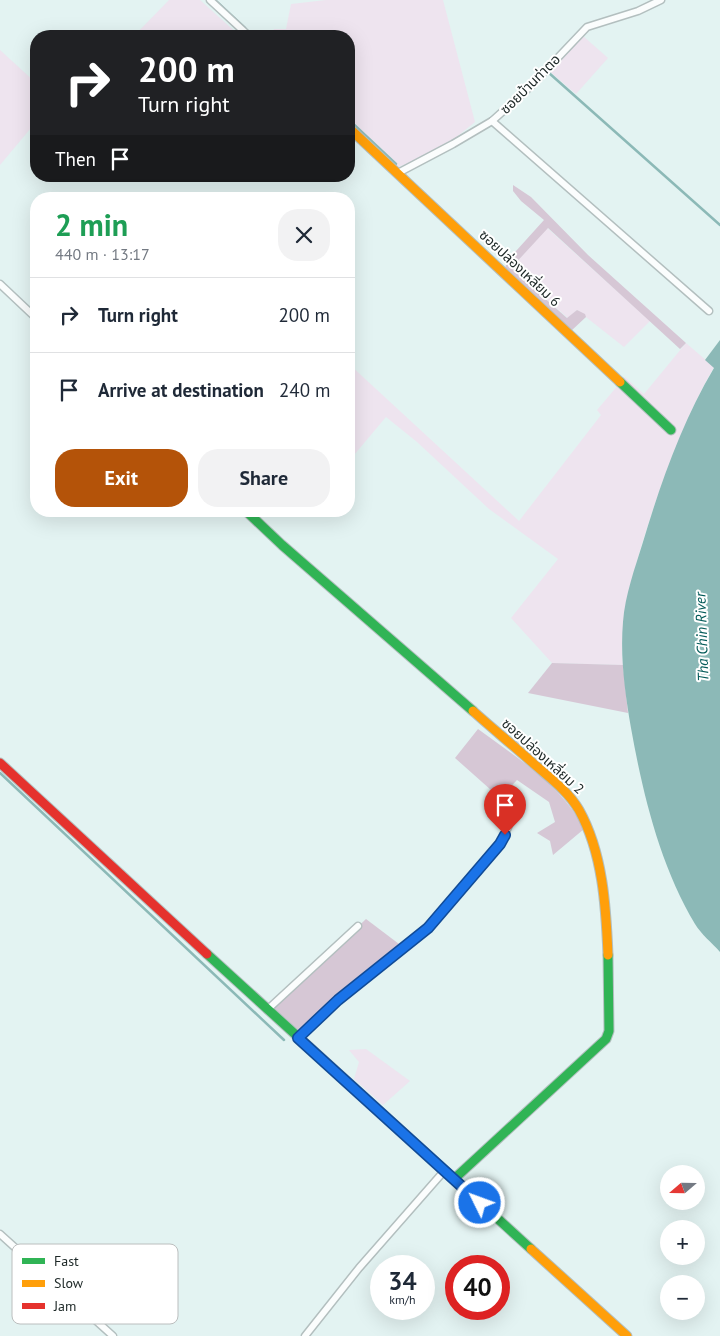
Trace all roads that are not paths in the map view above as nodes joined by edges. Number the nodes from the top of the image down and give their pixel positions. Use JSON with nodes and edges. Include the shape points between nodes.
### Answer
{"nodes":[{"id":1,"x":210,"y":0,"type":"edge"},
{"id":2,"x":661,"y":0,"type":"edge"},
{"id":3,"x":242,"y":30,"type":"edge"},
{"id":4,"x":492,"y":121,"type":"junction"},
{"id":5,"x":355,"y":134,"type":"edge"},
{"id":6,"x":398,"y":173,"type":"junction"},
{"id":7,"x":0,"y":284,"type":"edge"},
{"id":8,"x":709,"y":311,"type":"dead end"},
{"id":9,"x":30,"y":312,"type":"edge"},
{"id":10,"x":671,"y":430,"type":"dead end"},
{"id":11,"x":252,"y":517,"type":"edge"},
{"id":12,"x":0,"y":763,"type":"edge"},
{"id":13,"x":511,"y":805,"type":"dead end"},
{"id":14,"x":358,"y":926,"type":"dead end"},
{"id":15,"x":267,"y":1010,"type":"junction"},
{"id":16,"x":298,"y":1038,"type":"junction"},
{"id":17,"x":445,"y":1170,"type":"junction"},
{"id":18,"x":454,"y":1179,"type":"junction"},
{"id":19,"x":0,"y":1234,"type":"edge"},
{"id":20,"x":12,"y":1245,"type":"edge"},
{"id":21,"x":100,"y":1324,"type":"edge"},
{"id":22,"x":113,"y":1336,"type":"edge"},
{"id":23,"x":304,"y":1336,"type":"edge"},
{"id":24,"x":627,"y":1336,"type":"edge"}],
"edges":[{"from":1,"to":3,"type":"street"},
{"from":2,"to":4,"type":"street","name":"ซอยบ้านท่าตอ","via":[[587,27],[531,86]]},
{"from":4,"to":6,"type":"street","name":"ซอยบ้านท่าตอ"},
{"from":4,"to":8,"type":"street"},
{"from":5,"to":6,"type":"street","name":"ซอยปล่องเหลี่ยม 6"},
{"from":6,"to":10,"type":"street","name":"ซอยปล่องเหลี่ยม 6"},
{"from":7,"to":9,"type":"street"},
{"from":11,"to":18,"type":"street","name":"ซอยปล่องเหลี่ยม 2","via":[[563,789],[582,813],[589,832],[605,901],[609,1017],[606,1039]]},
{"from":12,"to":15,"type":"street"},
{"from":13,"to":16,"type":"street","via":[[509,825],[500,844],[433,922],[338,1000]]},
{"from":14,"to":15,"type":"street"},
{"from":15,"to":16,"type":"street"},
{"from":16,"to":17,"type":"street"},
{"from":17,"to":18,"type":"street"},
{"from":17,"to":23,"type":"street"},
{"from":18,"to":24,"type":"street"},
{"from":19,"to":20,"type":"street"},
{"from":21,"to":22,"type":"street"}]}
